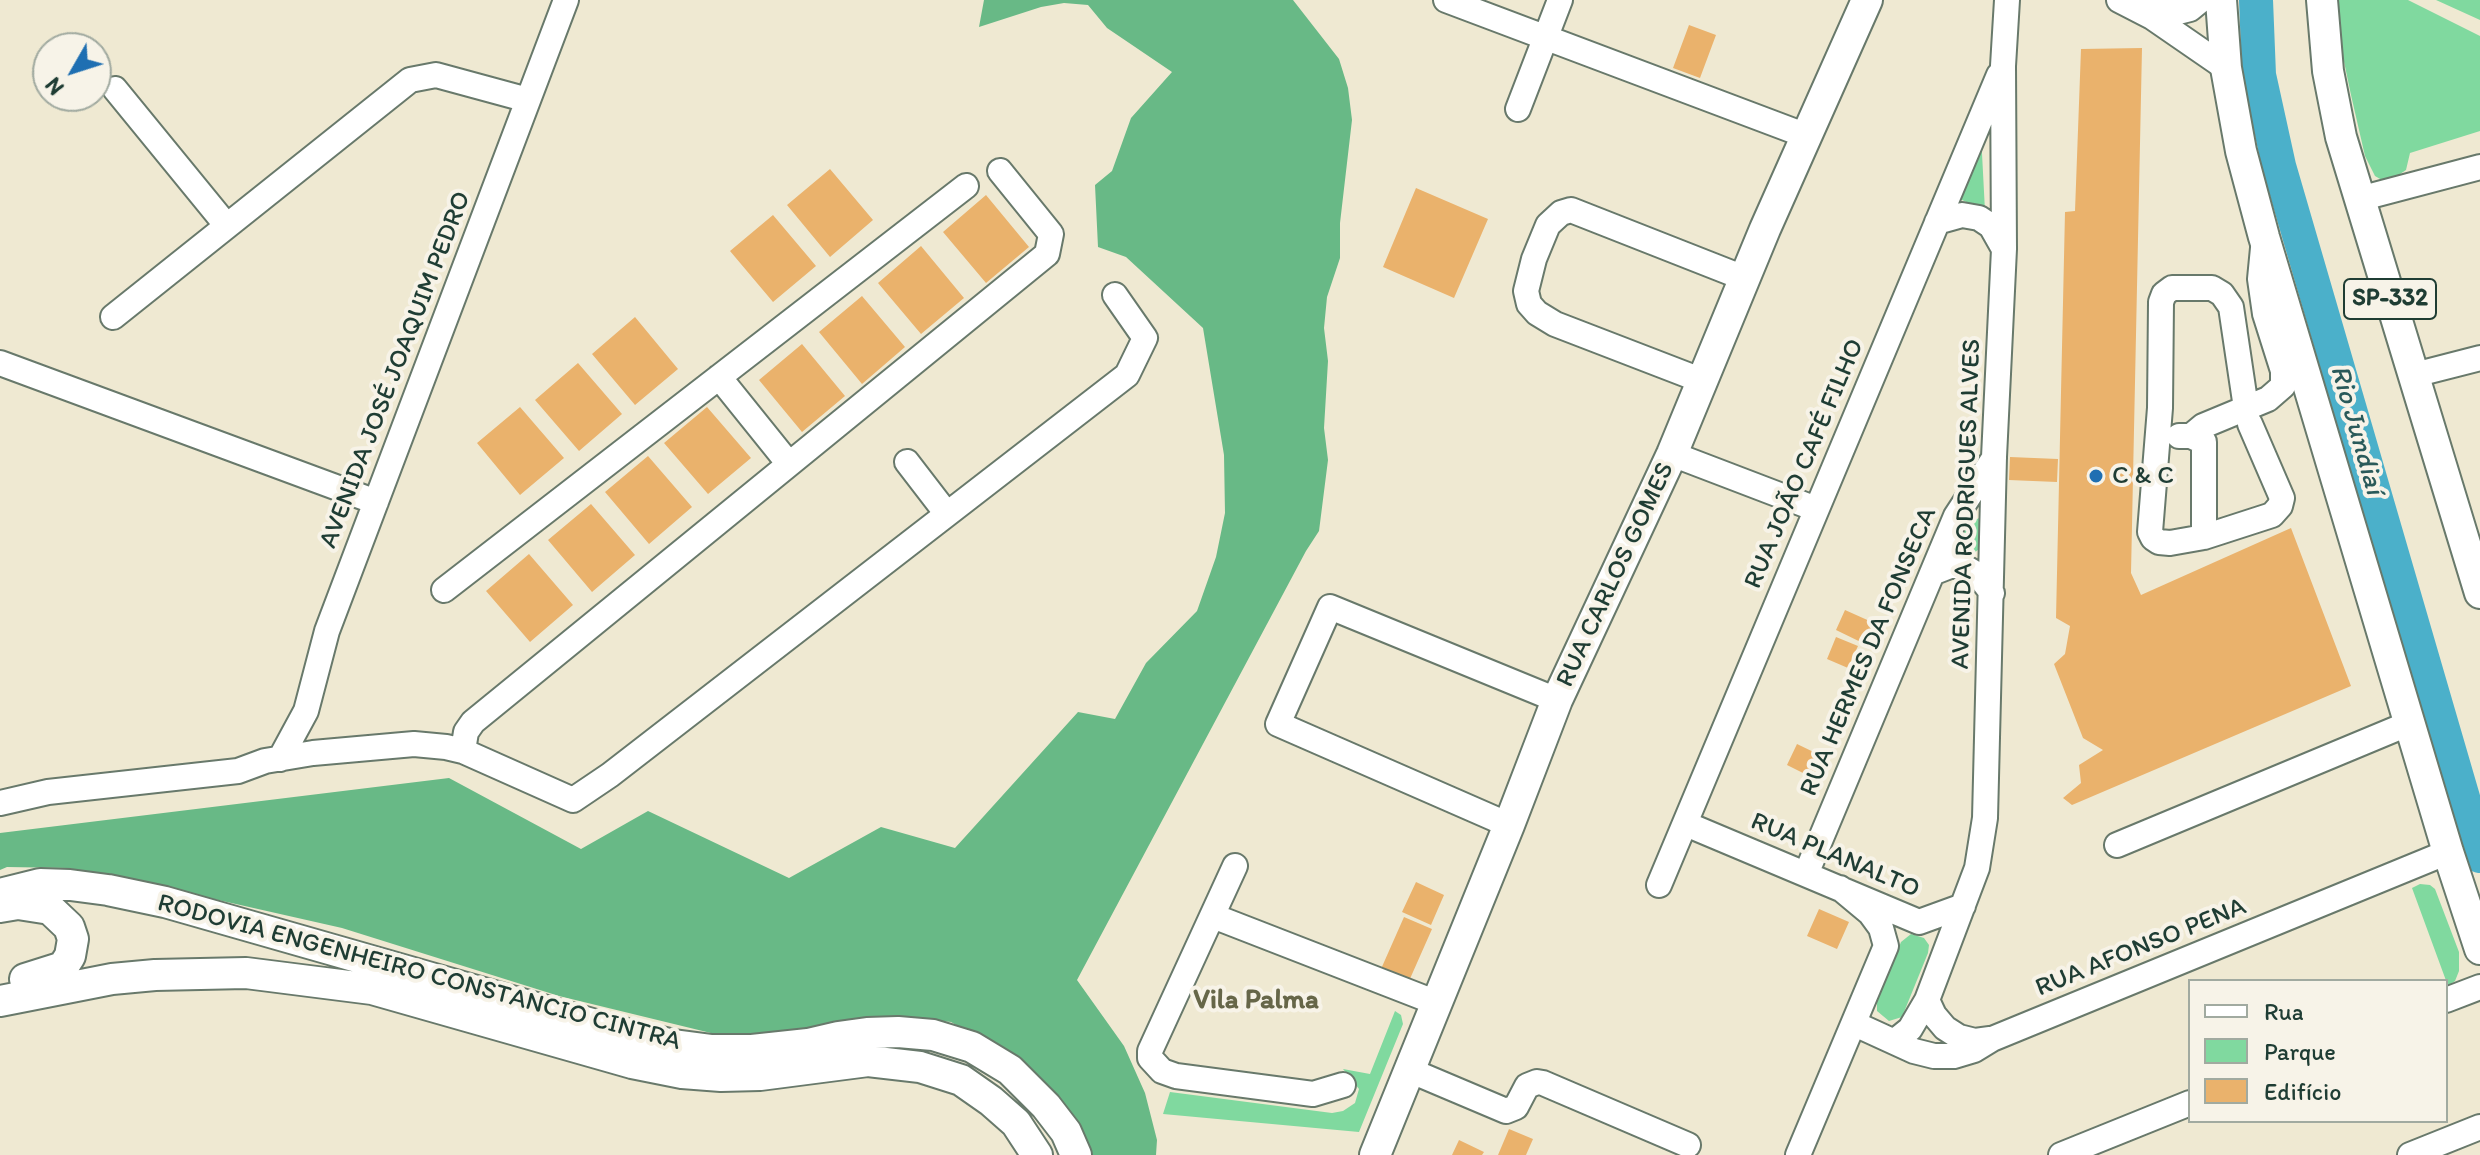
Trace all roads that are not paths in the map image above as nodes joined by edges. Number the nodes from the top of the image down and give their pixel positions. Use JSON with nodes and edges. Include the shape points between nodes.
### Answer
{"nodes":[{"id":1,"x":566,"y":0,"type":"edge"},
{"id":2,"x":1446,"y":0,"type":"edge"},
{"id":3,"x":1560,"y":0,"type":"edge"},
{"id":4,"x":1867,"y":0,"type":"edge"},
{"id":5,"x":2007,"y":0,"type":"edge"},
{"id":6,"x":2119,"y":0,"type":"edge"},
{"id":7,"x":2140,"y":0,"type":"edge"},
{"id":8,"x":2201,"y":0,"type":"edge"},
{"id":9,"x":2221,"y":0,"type":"edge"},
{"id":10,"x":2322,"y":0,"type":"edge"},
{"id":11,"x":1544,"y":39,"type":"junction"},
{"id":12,"x":2003,"y":66,"type":"junction"},
{"id":13,"x":2226,"y":68,"type":"junction"},
{"id":14,"x":115,"y":89,"type":"dead end"},
{"id":15,"x":528,"y":100,"type":"junction"},
{"id":16,"x":1518,"y":109,"type":"dead end"},
{"id":17,"x":1807,"y":136,"type":"junction"},
{"id":18,"x":2480,"y":167,"type":"edge"},
{"id":19,"x":1000,"y":171,"type":"dead end"},
{"id":20,"x":966,"y":186,"type":"dead end"},
{"id":21,"x":2359,"y":199,"type":"junction"},
{"id":22,"x":1937,"y":222,"type":"junction"},
{"id":23,"x":227,"y":226,"type":"junction"},
{"id":24,"x":2264,"y":237,"type":"junction"},
{"id":25,"x":2004,"y":249,"type":"junction"},
{"id":26,"x":1744,"y":278,"type":"junction"},
{"id":27,"x":1115,"y":295,"type":"dead end"},
{"id":28,"x":113,"y":317,"type":"dead end"},
{"id":29,"x":2480,"y":358,"type":"edge"},
{"id":30,"x":0,"y":363,"type":"edge"},
{"id":31,"x":2414,"y":375,"type":"junction"},
{"id":32,"x":719,"y":377,"type":"junction"},
{"id":33,"x":1703,"y":381,"type":"junction"},
{"id":34,"x":2248,"y":416,"type":"junction"},
{"id":35,"x":2158,"y":438,"type":"junction"},
{"id":36,"x":2198,"y":439,"type":"junction"},
{"id":37,"x":1672,"y":454,"type":"junction"},
{"id":38,"x":1994,"y":457,"type":"junction"},
{"id":39,"x":907,"y":462,"type":"dead end"},
{"id":40,"x":789,"y":464,"type":"junction"},
{"id":41,"x":376,"y":502,"type":"junction"},
{"id":42,"x":1816,"y":509,"type":"junction"},
{"id":43,"x":947,"y":514,"type":"junction"},
{"id":44,"x":2204,"y":537,"type":"junction"},
{"id":45,"x":2473,"y":545,"type":"edge"},
{"id":46,"x":1932,"y":573,"type":"junction"},
{"id":47,"x":444,"y":590,"type":"dead end"},
{"id":48,"x":1992,"y":593,"type":"junction"},
{"id":49,"x":2480,"y":593,"type":"edge"},
{"id":50,"x":1557,"y":700,"type":"junction"},
{"id":51,"x":2410,"y":723,"type":"junction"},
{"id":52,"x":463,"y":751,"type":"junction"},
{"id":53,"x":280,"y":759,"type":"junction"},
{"id":54,"x":0,"y":803,"type":"edge"},
{"id":55,"x":1686,"y":824,"type":"junction"},
{"id":56,"x":1509,"y":825,"type":"junction"},
{"id":57,"x":2117,"y":845,"type":"dead end"},
{"id":58,"x":2448,"y":852,"type":"junction"},
{"id":59,"x":1235,"y":866,"type":"dead end"},
{"id":60,"x":1806,"y":874,"type":"junction"},
{"id":61,"x":1659,"y":885,"type":"dead end"},
{"id":62,"x":1840,"y":888,"type":"junction"},
{"id":63,"x":0,"y":894,"type":"edge"},
{"id":64,"x":1963,"y":906,"type":"junction"},
{"id":65,"x":0,"y":907,"type":"edge"},
{"id":66,"x":1213,"y":916,"type":"junction"},
{"id":67,"x":1919,"y":922,"type":"junction"},
{"id":68,"x":1886,"y":946,"type":"junction"},
{"id":69,"x":2480,"y":949,"type":"edge"},
{"id":70,"x":1944,"y":953,"type":"junction"},
{"id":71,"x":0,"y":986,"type":"edge"},
{"id":72,"x":2480,"y":987,"type":"edge"},
{"id":73,"x":2448,"y":999,"type":"edge"},
{"id":74,"x":1927,"y":1000,"type":"junction"},
{"id":75,"x":0,"y":1001,"type":"edge"},
{"id":76,"x":1437,"y":1003,"type":"junction"},
{"id":77,"x":1855,"y":1024,"type":"junction"},
{"id":78,"x":1992,"y":1039,"type":"junction"},
{"id":79,"x":1895,"y":1041,"type":"junction"},
{"id":80,"x":1409,"y":1070,"type":"junction"},
{"id":81,"x":1343,"y":1085,"type":"dead end"},
{"id":82,"x":2188,"y":1104,"type":"edge"},
{"id":83,"x":2480,"y":1127,"type":"edge"},
{"id":84,"x":1688,"y":1145,"type":"dead end"},
{"id":85,"x":1807,"y":1152,"type":"edge"},
{"id":86,"x":1382,"y":1153,"type":"edge"},
{"id":87,"x":1037,"y":1155,"type":"edge"},
{"id":88,"x":1076,"y":1155,"type":"edge"},
{"id":89,"x":2061,"y":1155,"type":"edge"},
{"id":90,"x":2410,"y":1155,"type":"edge"}],
"edges":[{"from":1,"to":15,"type":"street","name":"AVENIDA JOSÉ JOAQUIM PEDRO"},
{"from":2,"to":11,"type":"street"},
{"from":3,"to":11,"type":"street"},
{"from":4,"to":17,"type":"main road","name":"RUA CARLOS GOMES"},
{"from":5,"to":12,"type":"street","name":"AVENIDA RODRIGUES ALVES"},
{"from":6,"to":13,"type":"street"},
{"from":7,"to":8,"type":"street","via":[[2178,12]]},
{"from":9,"to":13,"type":"main road"},
{"from":10,"to":21,"type":"main road","number":"SP-332","via":[[2328,71]]},
{"from":11,"to":16,"type":"street"},
{"from":11,"to":17,"type":"street"},
{"from":12,"to":22,"type":"street","name":"RUA JOÃO CAFÉ FILHO"},
{"from":12,"to":25,"type":"street","name":"AVENIDA RODRIGUES ALVES"},
{"from":13,"to":24,"type":"main road"},
{"from":14,"to":23,"type":"street"},
{"from":15,"to":23,"type":"street","via":[[436,75],[410,80]]},
{"from":15,"to":41,"type":"street","name":"AVENIDA JOSÉ JOAQUIM PEDRO"},
{"from":17,"to":26,"type":"main road","name":"RUA CARLOS GOMES"},
{"from":18,"to":21,"type":"street"},
{"from":19,"to":40,"type":"street","via":[[1051,234],[1047,254]]},
{"from":20,"to":32,"type":"street"},
{"from":21,"to":31,"type":"main road","number":"SP-332"},
{"from":22,"to":25,"type":"street","via":[[1962,215],[1979,218],[1991,226]]},
{"from":22,"to":42,"type":"street","name":"RUA JOÃO CAFÉ FILHO"},
{"from":23,"to":28,"type":"street"},
{"from":24,"to":34,"type":"street","via":[[2260,279],[2283,386]]},
{"from":24,"to":51,"type":"main road"},
{"from":25,"to":38,"type":"street","name":"AVENIDA RODRIGUES ALVES"},
{"from":26,"to":33,"type":"main road","name":"RUA CARLOS GOMES"},
{"from":26,"to":33,"type":"street","via":[[1571,210],[1548,225],[1526,291],[1537,313]]},
{"from":27,"to":43,"type":"street","via":[[1145,338],[1127,375]]},
{"from":29,"to":31,"type":"street"},
{"from":30,"to":41,"type":"street"},
{"from":31,"to":45,"type":"main road","number":"SP-332"},
{"from":32,"to":40,"type":"street"},
{"from":32,"to":47,"type":"street"},
{"from":33,"to":37,"type":"main road","name":"RUA CARLOS GOMES"},
{"from":34,"to":35,"type":"street","via":[[2231,307],[2212,288],[2172,288],[2161,302]]},
{"from":34,"to":36,"type":"street","via":[[2203,426]]},
{"from":34,"to":44,"type":"street","via":[[2282,498],[2280,506],[2272,515]]},
{"from":35,"to":36,"type":"street"},
{"from":35,"to":44,"type":"street","via":[[2150,532],[2159,542]]},
{"from":36,"to":44,"type":"street"},
{"from":37,"to":42,"type":"street"},
{"from":37,"to":50,"type":"main road","name":"RUA CARLOS GOMES"},
{"from":38,"to":46,"type":"street","name":"RUA HERMES DA FONSECA","via":[[1956,516]]},
{"from":38,"to":48,"type":"street","name":"AVENIDA RODRIGUES ALVES"},
{"from":39,"to":43,"type":"street"},
{"from":40,"to":52,"type":"street","via":[[473,722]]},
{"from":41,"to":53,"type":"street","name":"AVENIDA JOSÉ JOAQUIM PEDRO","via":[[327,631],[306,711]]},
{"from":42,"to":55,"type":"street","name":"RUA JOÃO CAFÉ FILHO"},
{"from":43,"to":52,"type":"street","via":[[573,800]]},
{"from":45,"to":49,"type":"main road","number":"SP-332"},
{"from":46,"to":48,"type":"street","via":[[1963,566]]},
{"from":46,"to":60,"type":"street","name":"RUA HERMES DA FONSECA"},
{"from":48,"to":64,"type":"street","name":"AVENIDA RODRIGUES ALVES","via":[[1985,818],[1977,868]]},
{"from":50,"to":56,"type":"main road","name":"RUA CARLOS GOMES"},
{"from":50,"to":56,"type":"street","via":[[1330,607],[1278,724]]},
{"from":51,"to":57,"type":"street"},
{"from":51,"to":58,"type":"main road"},
{"from":52,"to":53,"type":"street","via":[[414,744]]},
{"from":53,"to":54,"type":"street","via":[[238,771],[48,792]]},
{"from":55,"to":60,"type":"street","name":"RUA PLANALTO"},
{"from":55,"to":61,"type":"street","name":"RUA JOÃO CAFÉ FILHO"},
{"from":56,"to":76,"type":"main road","name":"RUA CARLOS GOMES"},
{"from":58,"to":69,"type":"main road"},
{"from":58,"to":78,"type":"street","name":"RUA AFONSO PENA"},
{"from":59,"to":66,"type":"street"},
{"from":60,"to":62,"type":"street","name":"RUA PLANALTO"},
{"from":62,"to":67,"type":"street","name":"RUA PLANALTO"},
{"from":62,"to":68,"type":"street","via":[[1870,913]]},
{"from":63,"to":88,"type":"main road","name":"RODOVIA ENGENHEIRO CONSTANCIO CINTRA","via":[[40,884],[70,885],[165,902],[674,1045],[752,1050],[867,1033],[933,1035],[972,1047],[1010,1070],[1046,1106]]},
{"from":64,"to":67,"type":"street","name":"RUA PLANALTO"},
{"from":64,"to":70,"type":"street","name":"AVENIDA RODRIGUES ALVES"},
{"from":65,"to":71,"type":"main road","via":[[50,909],[69,927],[73,939],[63,967]]},
{"from":66,"to":76,"type":"street"},
{"from":66,"to":81,"type":"street","via":[[1150,1051],[1153,1064],[1176,1076],[1313,1094]]},
{"from":67,"to":68,"type":"street","via":[[1904,924]]},
{"from":67,"to":70,"type":"street","via":[[1942,939]]},
{"from":68,"to":77,"type":"street"},
{"from":70,"to":74,"type":"street","name":"AVENIDA RODRIGUES ALVES"},
{"from":72,"to":73,"type":"street"},
{"from":74,"to":78,"type":"street","via":[[1939,1022],[1959,1037]]},
{"from":74,"to":79,"type":"street","name":"AVENIDA RODRIGUES ALVES","via":[[1910,1029]]},
{"from":75,"to":87,"type":"main road","name":"RODOVIA ENGENHEIRO CONSTANCIO CINTRA","via":[[112,979],[246,973],[372,989],[682,1073],[760,1075],[868,1061],[920,1067],[961,1080],[991,1101],[1016,1123]]},
{"from":76,"to":80,"type":"main road","name":"RUA CARLOS GOMES"},
{"from":77,"to":79,"type":"street","name":"RUA AFONSO PENA"},
{"from":77,"to":85,"type":"street"},
{"from":78,"to":79,"type":"street","name":"RUA AFONSO PENA","via":[[1964,1053],[1934,1056]]},
{"from":80,"to":84,"type":"street","via":[[1506,1111],[1516,1107],[1527,1086],[1543,1083]]},
{"from":80,"to":86,"type":"main road","name":"RUA CARLOS GOMES"},
{"from":82,"to":89,"type":"street"},
{"from":83,"to":90,"type":"street"}]}
